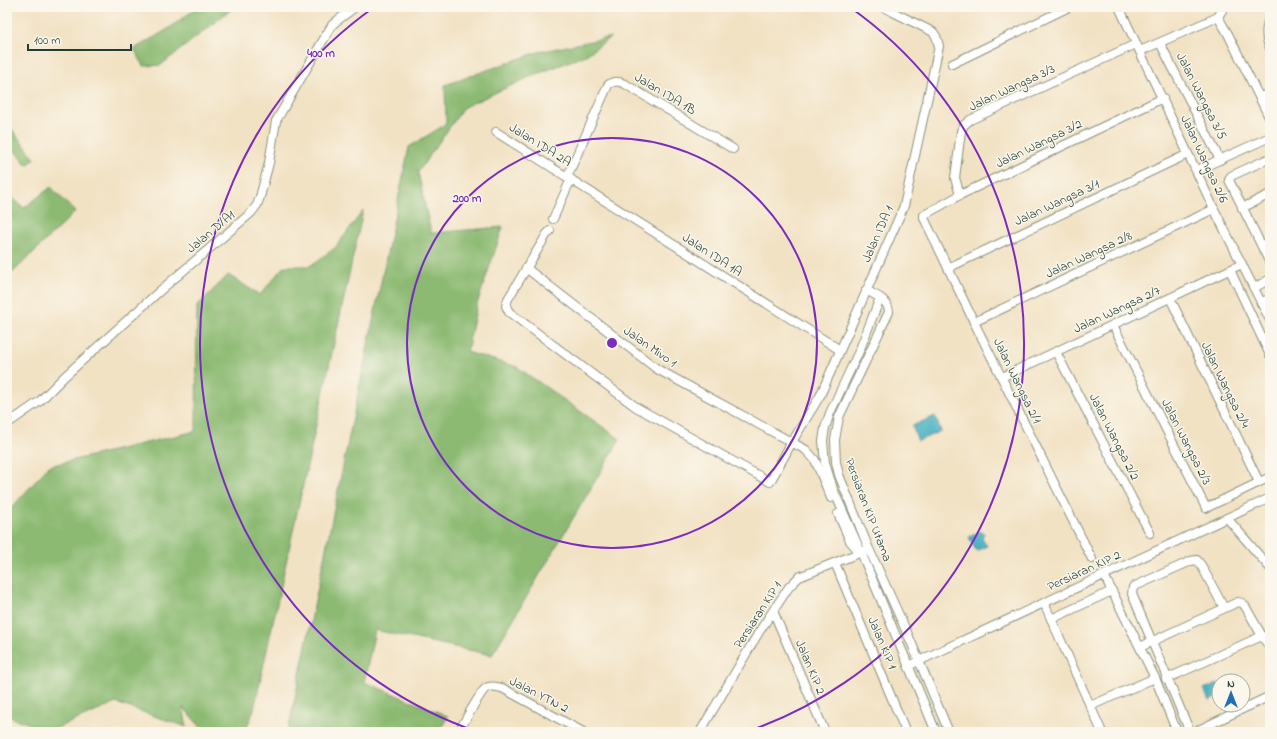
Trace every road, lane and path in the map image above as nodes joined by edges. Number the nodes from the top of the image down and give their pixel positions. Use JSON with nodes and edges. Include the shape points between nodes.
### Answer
{"nodes":[{"id":1,"x":355,"y":7,"type":"edge"},
{"id":2,"x":884,"y":7,"type":"edge"},
{"id":3,"x":1069,"y":7,"type":"edge"},
{"id":4,"x":1119,"y":7,"type":"edge"},
{"id":5,"x":1224,"y":7,"type":"edge"},
{"id":6,"x":1270,"y":16,"type":"edge"},
{"id":7,"x":1218,"y":17,"type":"junction"},
{"id":8,"x":1160,"y":43,"type":"junction"},
{"id":9,"x":1138,"y":48,"type":"junction"},
{"id":10,"x":1270,"y":48,"type":"edge"},
{"id":11,"x":952,"y":64,"type":"dead end"},
{"id":12,"x":1270,"y":92,"type":"edge"},
{"id":13,"x":1163,"y":98,"type":"junction"},
{"id":14,"x":1260,"y":98,"type":"junction"},
{"id":15,"x":1270,"y":119,"type":"edge"},
{"id":16,"x":496,"y":132,"type":"dead end"},
{"id":17,"x":1270,"y":136,"type":"edge"},
{"id":18,"x":733,"y":149,"type":"dead end"},
{"id":19,"x":1188,"y":154,"type":"junction"},
{"id":20,"x":1270,"y":158,"type":"edge"},
{"id":21,"x":1220,"y":160,"type":"junction"},
{"id":22,"x":1197,"y":170,"type":"junction"},
{"id":23,"x":569,"y":178,"type":"junction"},
{"id":24,"x":1270,"y":194,"type":"edge"},
{"id":25,"x":960,"y":195,"type":"junction"},
{"id":26,"x":1242,"y":208,"type":"junction"},
{"id":27,"x":1214,"y":209,"type":"junction"},
{"id":28,"x":926,"y":212,"type":"joint"},
{"id":29,"x":553,"y":219,"type":"dead end"},
{"id":30,"x":550,"y":231,"type":"dead end"},
{"id":31,"x":1270,"y":263,"type":"edge"},
{"id":32,"x":1242,"y":264,"type":"junction"},
{"id":33,"x":526,"y":268,"type":"junction"},
{"id":34,"x":948,"y":268,"type":"junction"},
{"id":35,"x":1230,"y":270,"type":"junction"},
{"id":36,"x":1270,"y":279,"type":"edge"},
{"id":37,"x":1254,"y":288,"type":"junction"},
{"id":38,"x":866,"y":290,"type":"junction"},
{"id":39,"x":880,"y":298,"type":"junction"},
{"id":40,"x":1170,"y":298,"type":"junction"},
{"id":41,"x":1270,"y":298,"type":"edge"},
{"id":42,"x":1261,"y":303,"type":"junction"},
{"id":43,"x":1270,"y":320,"type":"edge"},
{"id":44,"x":974,"y":322,"type":"junction"},
{"id":45,"x":1113,"y":325,"type":"junction"},
{"id":46,"x":840,"y":350,"type":"junction"},
{"id":47,"x":1056,"y":352,"type":"junction"},
{"id":48,"x":1270,"y":355,"type":"edge"},
{"id":49,"x":1002,"y":377,"type":"junction"},
{"id":50,"x":7,"y":424,"type":"edge"},
{"id":51,"x":792,"y":442,"type":"junction"},
{"id":52,"x":824,"y":453,"type":"junction"},
{"id":53,"x":835,"y":453,"type":"junction"},
{"id":54,"x":1270,"y":477,"type":"edge"},
{"id":55,"x":1259,"y":482,"type":"junction"},
{"id":56,"x":1270,"y":498,"type":"edge"},
{"id":57,"x":1227,"y":518,"type":"junction"},
{"id":58,"x":1150,"y":533,"type":"dead end"},
{"id":59,"x":865,"y":551,"type":"junction"},
{"id":60,"x":1092,"y":559,"type":"dead end"},
{"id":61,"x":835,"y":563,"type":"junction"},
{"id":62,"x":1270,"y":568,"type":"edge"},
{"id":63,"x":1104,"y":575,"type":"junction"},
{"id":64,"x":1112,"y":591,"type":"junction"},
{"id":65,"x":1044,"y":603,"type":"junction"},
{"id":66,"x":1224,"y":608,"type":"junction"},
{"id":67,"x":773,"y":611,"type":"junction"},
{"id":68,"x":1051,"y":620,"type":"junction"},
{"id":69,"x":1147,"y":630,"type":"junction"},
{"id":70,"x":1134,"y":636,"type":"junction"},
{"id":71,"x":1262,"y":636,"type":"junction"},
{"id":72,"x":1152,"y":641,"type":"junction"},
{"id":73,"x":1140,"y":647,"type":"junction"},
{"id":74,"x":1270,"y":648,"type":"edge"},
{"id":75,"x":920,"y":661,"type":"junction"},
{"id":76,"x":908,"y":666,"type":"junction"},
{"id":77,"x":1155,"y":678,"type":"junction"},
{"id":78,"x":1166,"y":679,"type":"junction"},
{"id":79,"x":1270,"y":696,"type":"edge"},
{"id":80,"x":1090,"y":706,"type":"junction"},
{"id":81,"x":458,"y":732,"type":"edge"},
{"id":82,"x":583,"y":732,"type":"edge"},
{"id":83,"x":700,"y":732,"type":"edge"},
{"id":84,"x":825,"y":732,"type":"edge"},
{"id":85,"x":906,"y":732,"type":"edge"},
{"id":86,"x":936,"y":732,"type":"edge"},
{"id":87,"x":949,"y":732,"type":"edge"},
{"id":88,"x":1102,"y":732,"type":"edge"},
{"id":89,"x":1177,"y":732,"type":"edge"},
{"id":90,"x":1190,"y":732,"type":"edge"},
{"id":91,"x":1194,"y":732,"type":"edge"}],
"edges":[{"from":1,"to":50,"type":"street","name":"Jalan D/A1","via":[[332,25],[276,121],[260,197],[251,213],[162,289],[40,401]]},
{"from":2,"to":38,"type":"street","name":"Jalan IDA 1","via":[[933,32],[939,46],[904,206]]},
{"from":3,"to":11,"type":"street"},
{"from":4,"to":9,"type":"street","name":"Jalan Wangsa 2/6"},
{"from":5,"to":7,"type":"street"},
{"from":6,"to":10,"type":"street","via":[[1267,36]]},
{"from":7,"to":8,"type":"street"},
{"from":7,"to":14,"type":"street"},
{"from":8,"to":9,"type":"street"},
{"from":8,"to":21,"type":"street","name":"Jalan Wangsa 3/5"},
{"from":9,"to":13,"type":"street","name":"Jalan Wangsa 2/6"},
{"from":9,"to":25,"type":"street","name":"Jalan Wangsa 3/3","via":[[970,120],[961,131],[954,178]]},
{"from":12,"to":14,"type":"street"},
{"from":13,"to":19,"type":"street","name":"Jalan Wangsa 2/6"},
{"from":13,"to":25,"type":"street","name":"Jalan Wangsa 3/2"},
{"from":14,"to":15,"type":"street"},
{"from":16,"to":23,"type":"street","name":"Jalan IDA 2A"},
{"from":17,"to":21,"type":"street"},
{"from":18,"to":23,"type":"street","name":"Jalan IDA 1B","via":[[620,81],[612,82],[608,85]]},
{"from":19,"to":22,"type":"street","name":"Jalan Wangsa 2/6"},
{"from":19,"to":34,"type":"street","name":"Jalan Wangsa 3/1"},
{"from":20,"to":26,"type":"street","via":[[1230,178]]},
{"from":21,"to":22,"type":"street"},
{"from":22,"to":27,"type":"street","name":"Jalan Wangsa 2/6"},
{"from":23,"to":29,"type":"street"},
{"from":23,"to":46,"type":"street","name":"Jalan IDA 1A"},
{"from":24,"to":26,"type":"street"},
{"from":25,"to":28,"type":"street","name":"Jalan Wangsa 3/2"},
{"from":26,"to":31,"type":"street"},
{"from":27,"to":32,"type":"street","name":"Jalan Wangsa 2/6"},
{"from":27,"to":44,"type":"street","name":"Jalan Wangsa 2/8"},
{"from":28,"to":34,"type":"street","name":"Jalan Wangsa 2/1","via":[[924,218]]},
{"from":30,"to":33,"type":"street"},
{"from":32,"to":35,"type":"street","name":"Jalan Wangsa 2/7"},
{"from":32,"to":37,"type":"street","name":"Jalan Wangsa 2/6"},
{"from":33,"to":51,"type":"street","name":"Jalan Mivo 1","via":[[657,369]]},
{"from":33,"to":51,"type":"street","name":"Jalan IDA 1","via":[[506,303],[509,312],[636,407],[770,482]]},
{"from":34,"to":44,"type":"street","name":"Jalan Wangsa 2/1"},
{"from":35,"to":40,"type":"street","name":"Jalan Wangsa 2/7"},
{"from":35,"to":48,"type":"street"},
{"from":36,"to":37,"type":"street"},
{"from":37,"to":42,"type":"street","name":"Jalan Wangsa 2/6"},
{"from":38,"to":39,"type":"street"},
{"from":38,"to":46,"type":"street","name":"Jalan IDA 1"},
{"from":39,"to":52,"type":"street","name":"Persiaran KIP Utama","via":[[830,413],[825,428]]},
{"from":39,"to":53,"type":"street","name":"Persiaran KIP Utama","via":[[889,307],[889,312],[839,417]]},
{"from":40,"to":45,"type":"street","name":"Jalan Wangsa 2/7"},
{"from":40,"to":55,"type":"street","name":"Jalan Wangsa 2/4"},
{"from":41,"to":42,"type":"street"},
{"from":42,"to":43,"type":"street","name":"Jalan Wangsa 2/6"},
{"from":44,"to":49,"type":"street","name":"Jalan Wangsa 2/1"},
{"from":45,"to":47,"type":"street","name":"Jalan Wangsa 2/7"},
{"from":45,"to":55,"type":"street","name":"Jalan Wangsa 2/3","via":[[1206,508]]},
{"from":46,"to":51,"type":"street","name":"Jalan IDA 1","via":[[820,396]]},
{"from":47,"to":49,"type":"street","name":"Jalan Wangsa 2/7"},
{"from":47,"to":58,"type":"street","name":"Jalan Wangsa 2/2"},
{"from":49,"to":60,"type":"street","name":"Jalan Wangsa 2/1"},
{"from":51,"to":59,"type":"street","name":"Jalan Mivo 1","via":[[806,450],[815,460],[850,541]]},
{"from":52,"to":53,"type":"street"},
{"from":52,"to":59,"type":"street","name":"Persiaran KIP Utama","via":[[833,489]]},
{"from":53,"to":59,"type":"street","name":"Persiaran KIP Utama","via":[[839,475]]},
{"from":54,"to":55,"type":"street","name":"Jalan Wangsa 2/3"},
{"from":56,"to":57,"type":"street","name":"Persiaran KIP 2"},
{"from":57,"to":62,"type":"street"},
{"from":57,"to":63,"type":"street","name":"Persiaran KIP 2"},
{"from":59,"to":61,"type":"street","name":"Persiaran KIP 1"},
{"from":59,"to":75,"type":"street","name":"Persiaran KIP Utama"},
{"from":59,"to":76,"type":"street","name":"Persiaran KIP Utama"},
{"from":61,"to":67,"type":"street","name":"Persiaran KIP 1","via":[[799,577]]},
{"from":61,"to":85,"type":"street","name":"Jalan KIP 1"},
{"from":63,"to":64,"type":"street"},
{"from":63,"to":65,"type":"street","name":"Persiaran KIP 2"},
{"from":64,"to":68,"type":"street"},
{"from":64,"to":70,"type":"street"},
{"from":65,"to":68,"type":"street"},
{"from":65,"to":75,"type":"street","name":"Persiaran KIP 2"},
{"from":66,"to":69,"type":"street","via":[[1202,565],[1197,560],[1191,561],[1133,587],[1132,594]]},
{"from":66,"to":71,"type":"street","via":[[1234,603],[1242,603]]},
{"from":66,"to":72,"type":"street"},
{"from":67,"to":83,"type":"street","name":"Persiaran KIP 1"},
{"from":67,"to":84,"type":"street","name":"Jalan KIP 2"},
{"from":68,"to":80,"type":"street"},
{"from":69,"to":70,"type":"street"},
{"from":69,"to":72,"type":"street"},
{"from":70,"to":73,"type":"street"},
{"from":71,"to":74,"type":"street"},
{"from":71,"to":78,"type":"street"},
{"from":72,"to":73,"type":"street"},
{"from":72,"to":78,"type":"street"},
{"from":73,"to":77,"type":"street"},
{"from":75,"to":76,"type":"street","name":"Persiaran KIP 2"},
{"from":75,"to":87,"type":"street","name":"Persiaran KIP Utama"},
{"from":76,"to":86,"type":"street","name":"Persiaran KIP Utama"},
{"from":77,"to":80,"type":"street"},
{"from":77,"to":89,"type":"street"},
{"from":78,"to":90,"type":"street"},
{"from":79,"to":91,"type":"street"},
{"from":80,"to":88,"type":"street"},
{"from":81,"to":82,"type":"street","name":"Jalan YTN 2","via":[[481,694],[486,688],[493,686],[502,688]]}]}
